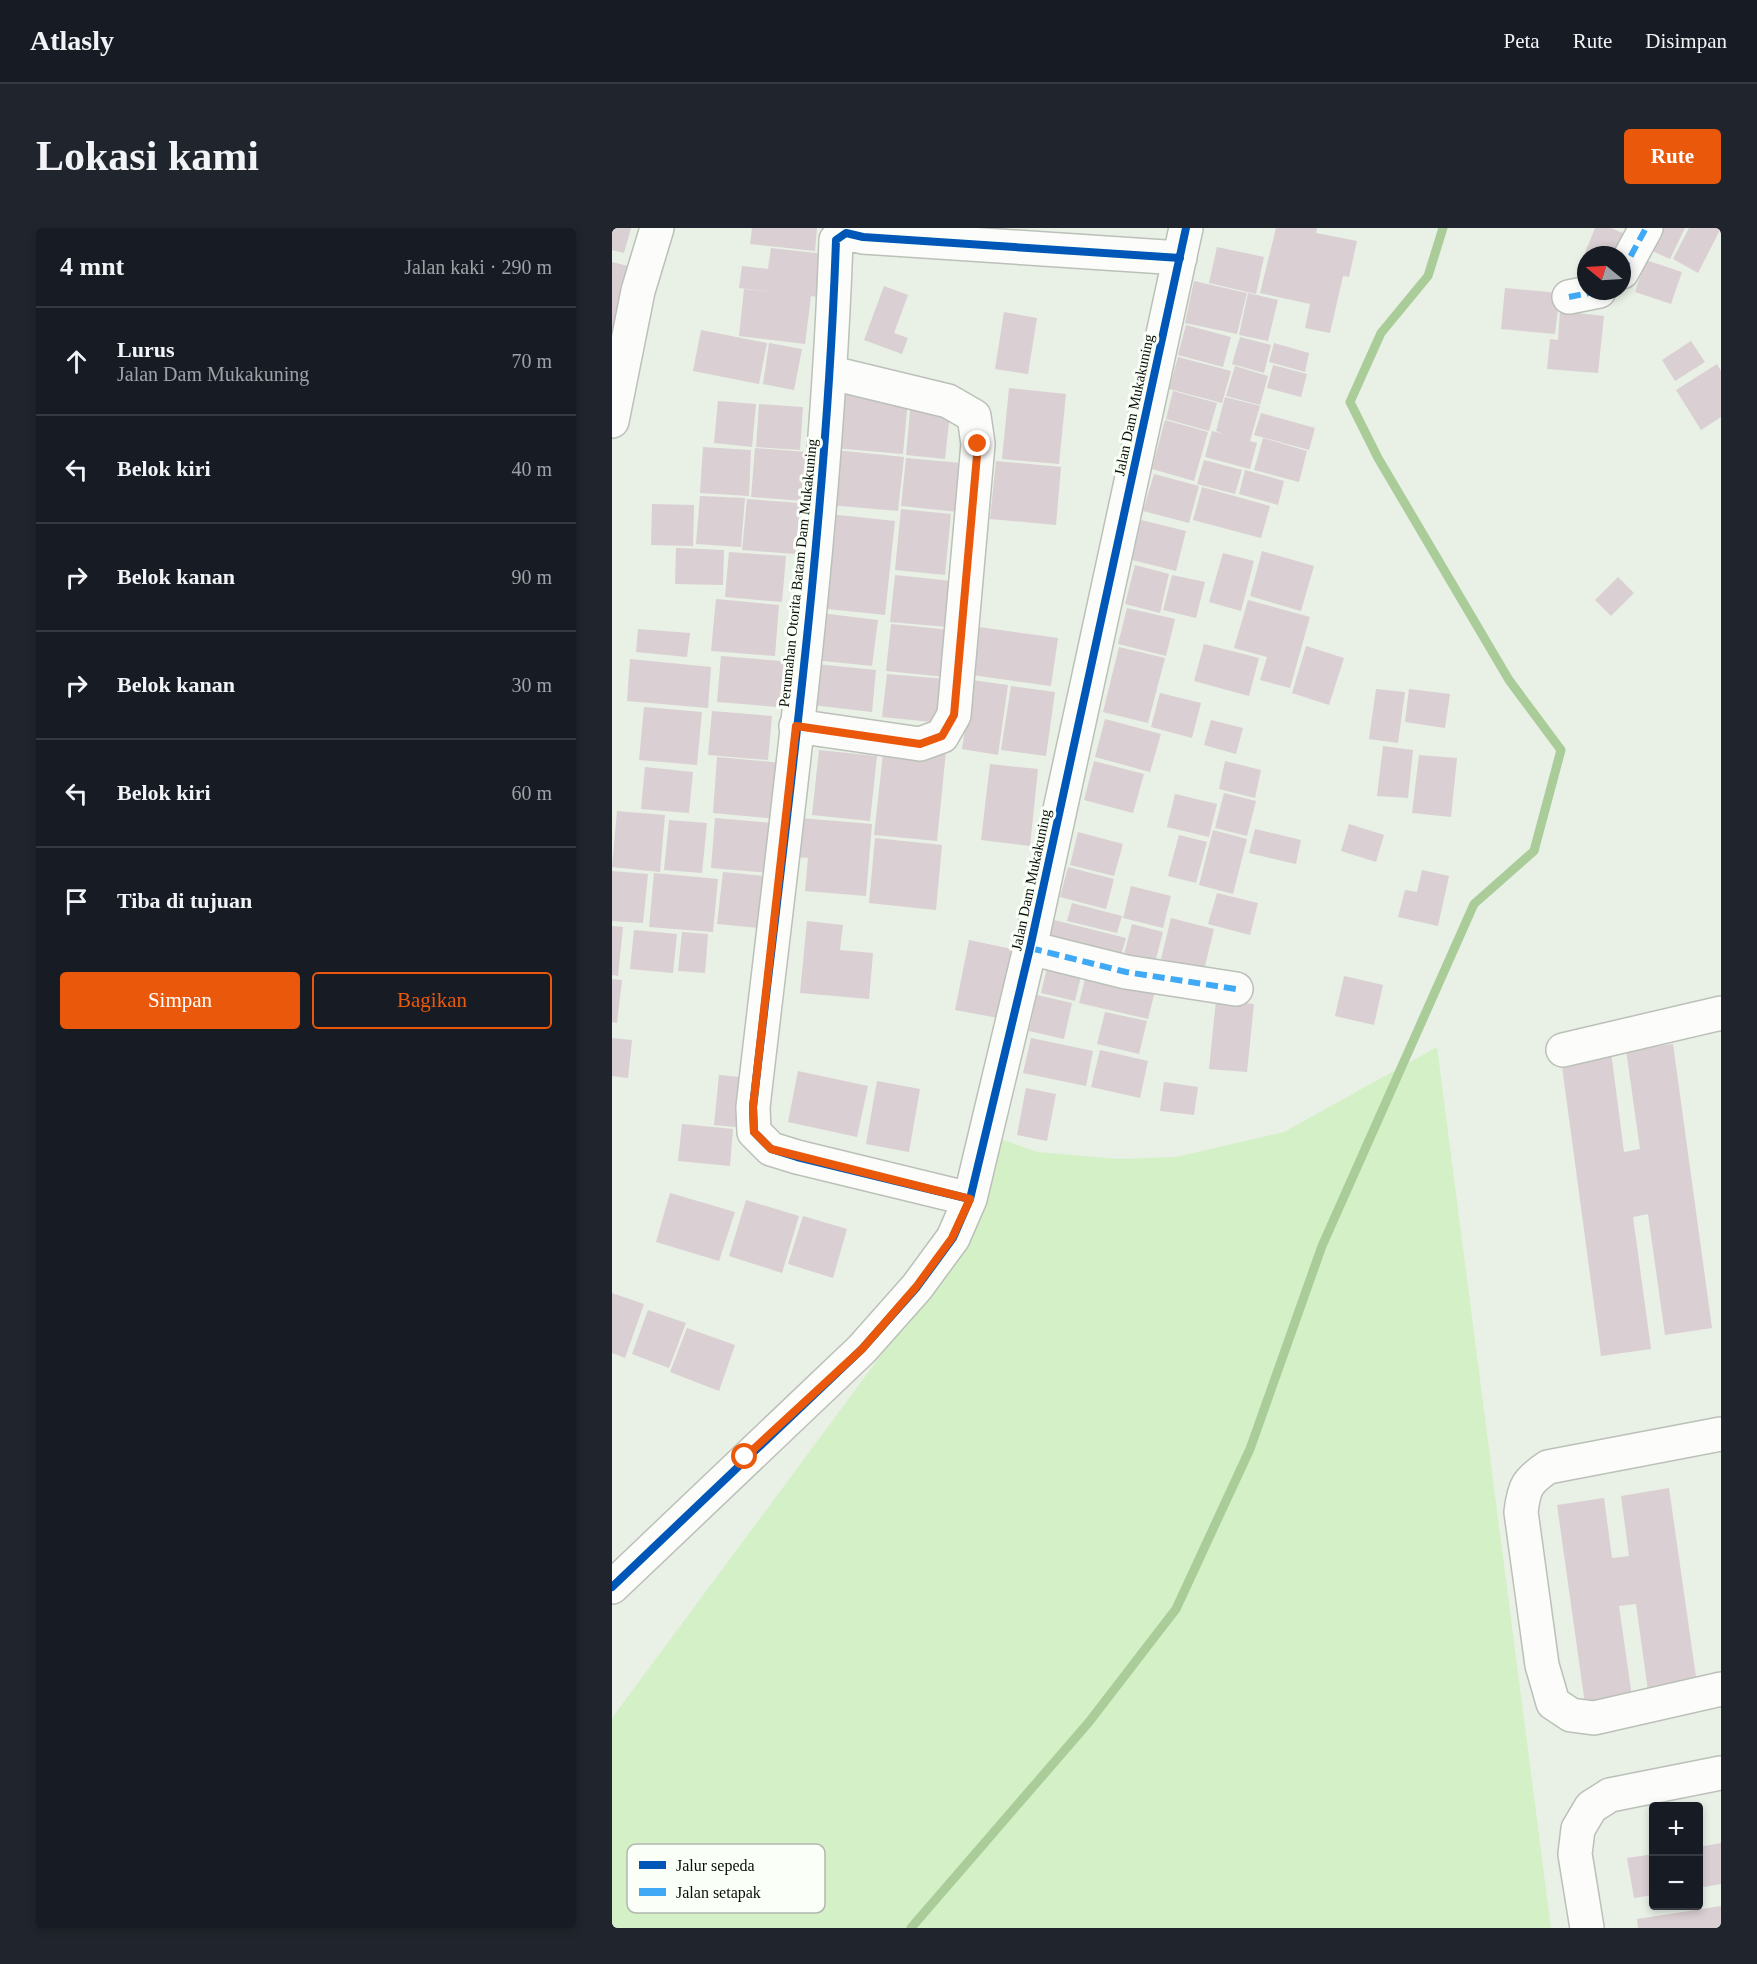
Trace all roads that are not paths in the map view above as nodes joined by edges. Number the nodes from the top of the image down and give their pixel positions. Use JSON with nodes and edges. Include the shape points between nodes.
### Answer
{"nodes":[{"id":1,"x":1646,"y":228,"type":"edge"},
{"id":2,"x":658,"y":229,"type":"edge"},
{"id":3,"x":1183,"y":243,"type":"edge"},
{"id":4,"x":1631,"y":256,"type":"edge"},
{"id":5,"x":832,"y":373,"type":"junction"},
{"id":6,"x":612,"y":421,"type":"edge"},
{"id":7,"x":796,"y":726,"type":"junction"},
{"id":8,"x":1030,"y":948,"type":"junction"},
{"id":9,"x":1236,"y":989,"type":"dead end"},
{"id":10,"x":1721,"y":1013,"type":"edge"},
{"id":11,"x":1563,"y":1050,"type":"dead end"},
{"id":12,"x":970,"y":1199,"type":"junction"},
{"id":13,"x":1721,"y":1434,"type":"edge"},
{"id":14,"x":612,"y":1587,"type":"edge"},
{"id":15,"x":1721,"y":1689,"type":"edge"},
{"id":16,"x":1721,"y":1773,"type":"edge"},
{"id":17,"x":1587,"y":1928,"type":"edge"}],
"edges":[{"from":1,"to":4,"type":"street"},
{"from":2,"to":6,"type":"street","via":[[638,291]]},
{"from":3,"to":5,"type":"street","name":"Perumahan Otorita Batam Dam Mukakuning","via":[[863,237],[846,233],[836,240]]},
{"from":3,"to":8,"type":"street","name":"Jalan Dam Mukakuning"},
{"from":5,"to":7,"type":"street","name":"Perumahan Otorita Batam Dam Mukakuning"},
{"from":5,"to":7,"type":"street","name":"Perumahan Otorita Batam Dam Mukakuning","via":[[948,401],[974,416],[978,444],[954,715],[942,736],[920,744]]},
{"from":7,"to":12,"type":"street","name":"Perumahan Otorita Batam Dam Mukakuning","via":[[753,1107],[754,1132],[771,1149]]},
{"from":8,"to":9,"type":"street","via":[[1126,972]]},
{"from":8,"to":12,"type":"street","name":"Jalan Dam Mukakuning"},
{"from":10,"to":11,"type":"street"},
{"from":12,"to":14,"type":"street","name":"Jalan Dam Mukakuning","via":[[952,1238],[862,1349]]},
{"from":13,"to":15,"type":"street","via":[[1548,1467],[1531,1479],[1523,1493],[1521,1512],[1542,1665],[1553,1702],[1571,1715],[1594,1719]]},
{"from":16,"to":17,"type":"street","via":[[1610,1795],[1590,1807],[1578,1829],[1575,1854]]}]}
